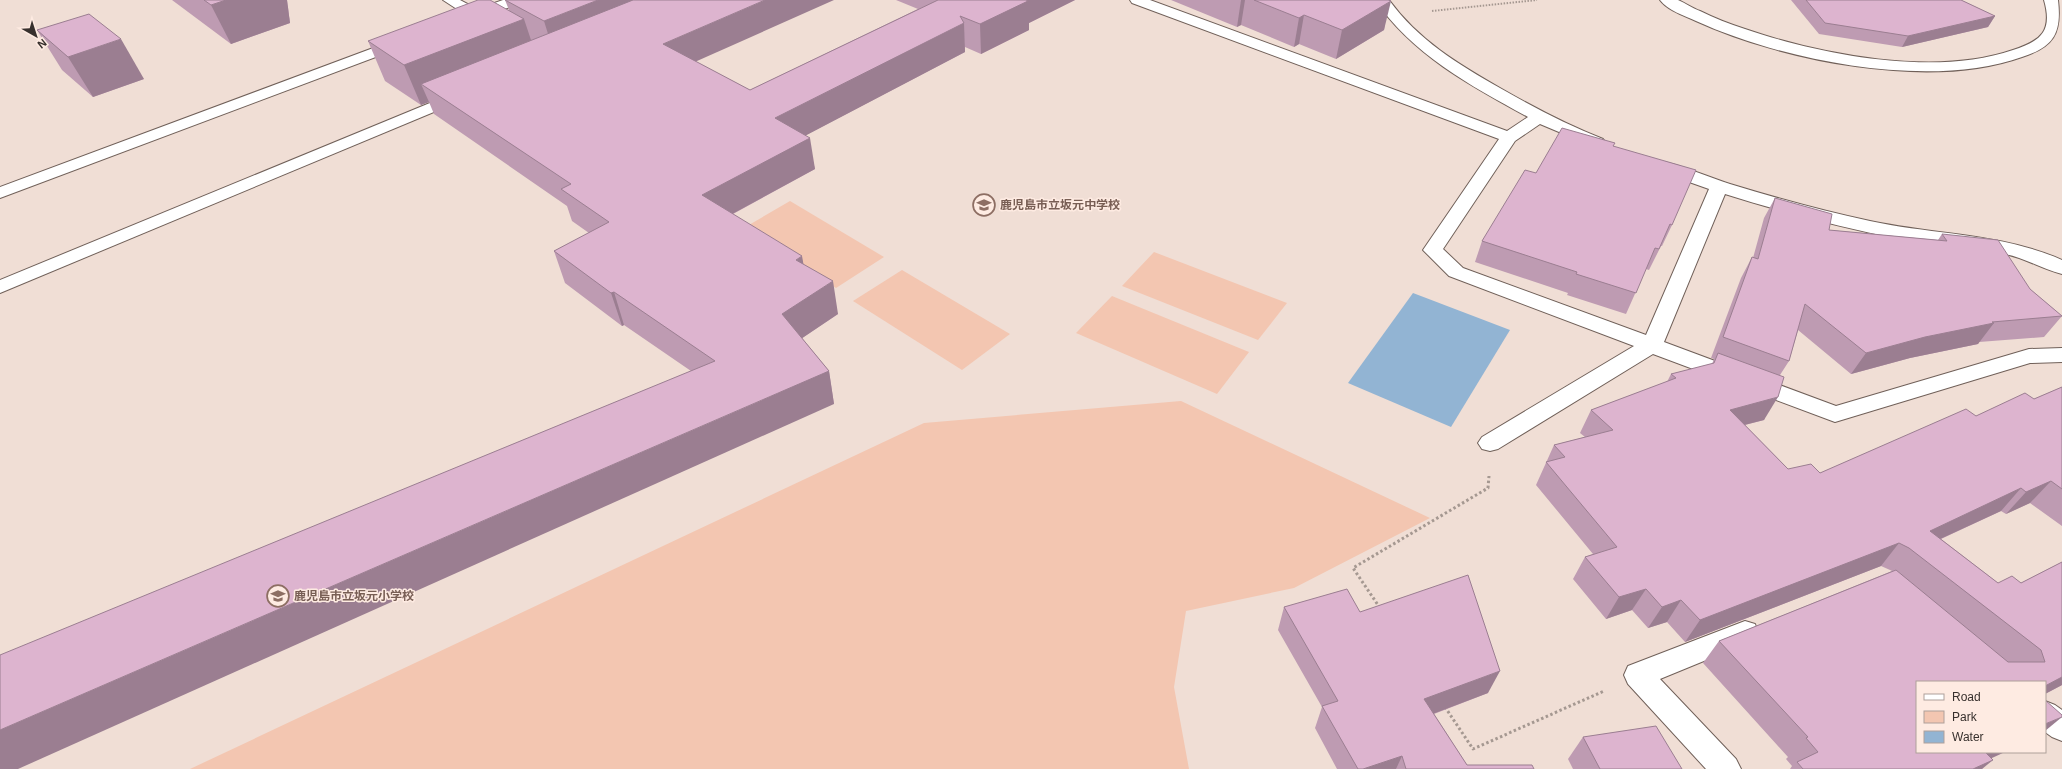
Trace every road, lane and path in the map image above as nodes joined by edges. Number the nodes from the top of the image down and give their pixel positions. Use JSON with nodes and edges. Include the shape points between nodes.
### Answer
{"nodes":[{"id":1,"x":450,"y":0,"type":"edge"},
{"id":2,"x":516,"y":0,"type":"edge"},
{"id":3,"x":1137,"y":0,"type":"edge"},
{"id":4,"x":1382,"y":0,"type":"edge"},
{"id":5,"x":1537,"y":0,"type":"edge"},
{"id":6,"x":1667,"y":0,"type":"edge"},
{"id":7,"x":2051,"y":0,"type":"edge"},
{"id":8,"x":476,"y":15,"type":"junction"},
{"id":9,"x":1392,"y":15,"type":"junction"},
{"id":10,"x":454,"y":23,"type":"edge"},
{"id":11,"x":497,"y":26,"type":"edge"},
{"id":12,"x":417,"y":37,"type":"edge"},
{"id":13,"x":471,"y":91,"type":"edge"},
{"id":14,"x":1540,"y":117,"type":"junction"},
{"id":15,"x":1509,"y":136,"type":"junction"},
{"id":16,"x":1609,"y":147,"type":"edge"},
{"id":17,"x":1646,"y":160,"type":"edge"},
{"id":18,"x":1720,"y":187,"type":"junction"},
{"id":19,"x":0,"y":193,"type":"edge"},
{"id":20,"x":2062,"y":268,"type":"edge"},
{"id":21,"x":0,"y":287,"type":"edge"},
{"id":22,"x":1652,"y":345,"type":"junction"},
{"id":23,"x":2062,"y":355,"type":"edge"},
{"id":24,"x":1490,"y":443,"type":"joint"},
{"id":25,"x":1383,"y":614,"type":"edge"},
{"id":26,"x":1770,"y":622,"type":"edge"},
{"id":27,"x":1638,"y":675,"type":"junction"},
{"id":28,"x":1443,"y":704,"type":"edge"},
{"id":29,"x":2046,"y":715,"type":"edge"},
{"id":30,"x":2062,"y":728,"type":"edge"},
{"id":31,"x":1726,"y":769,"type":"edge"}],
"edges":[{"from":1,"to":8,"type":"street"},
{"from":2,"to":8,"type":"street"},
{"from":3,"to":15,"type":"street","via":[[1174,8]]},
{"from":4,"to":9,"type":"street"},
{"from":5,"to":9,"type":"path"},
{"from":6,"to":7,"type":"street","via":[[1712,22],[1777,44],[1846,59],[1924,66],[1966,65],[1999,60],[2037,46],[2049,36],[2056,25],[2056,14]]},
{"from":8,"to":10,"type":"street"},
{"from":8,"to":11,"type":"street"},
{"from":9,"to":14,"type":"street","via":[[1432,53]]},
{"from":12,"to":19,"type":"street"},
{"from":13,"to":21,"type":"street"},
{"from":14,"to":15,"type":"street"},
{"from":14,"to":16,"type":"street"},
{"from":15,"to":22,"type":"street","via":[[1433,250],[1456,272]]},
{"from":17,"to":18,"type":"street"},
{"from":18,"to":20,"type":"street","via":[[1794,208],[1902,233],[1987,244],[2042,257]]},
{"from":18,"to":22,"type":"street"},
{"from":22,"to":23,"type":"street","via":[[1835,414],[2029,356]]},
{"from":22,"to":24,"type":"street"},
{"from":24,"to":25,"type":"path","via":[[1488,488],[1353,568]]},
{"from":26,"to":27,"type":"street"},
{"from":27,"to":28,"type":"path","via":[[1473,749]]},
{"from":27,"to":31,"type":"street"},
{"from":29,"to":30,"type":"street"}]}
